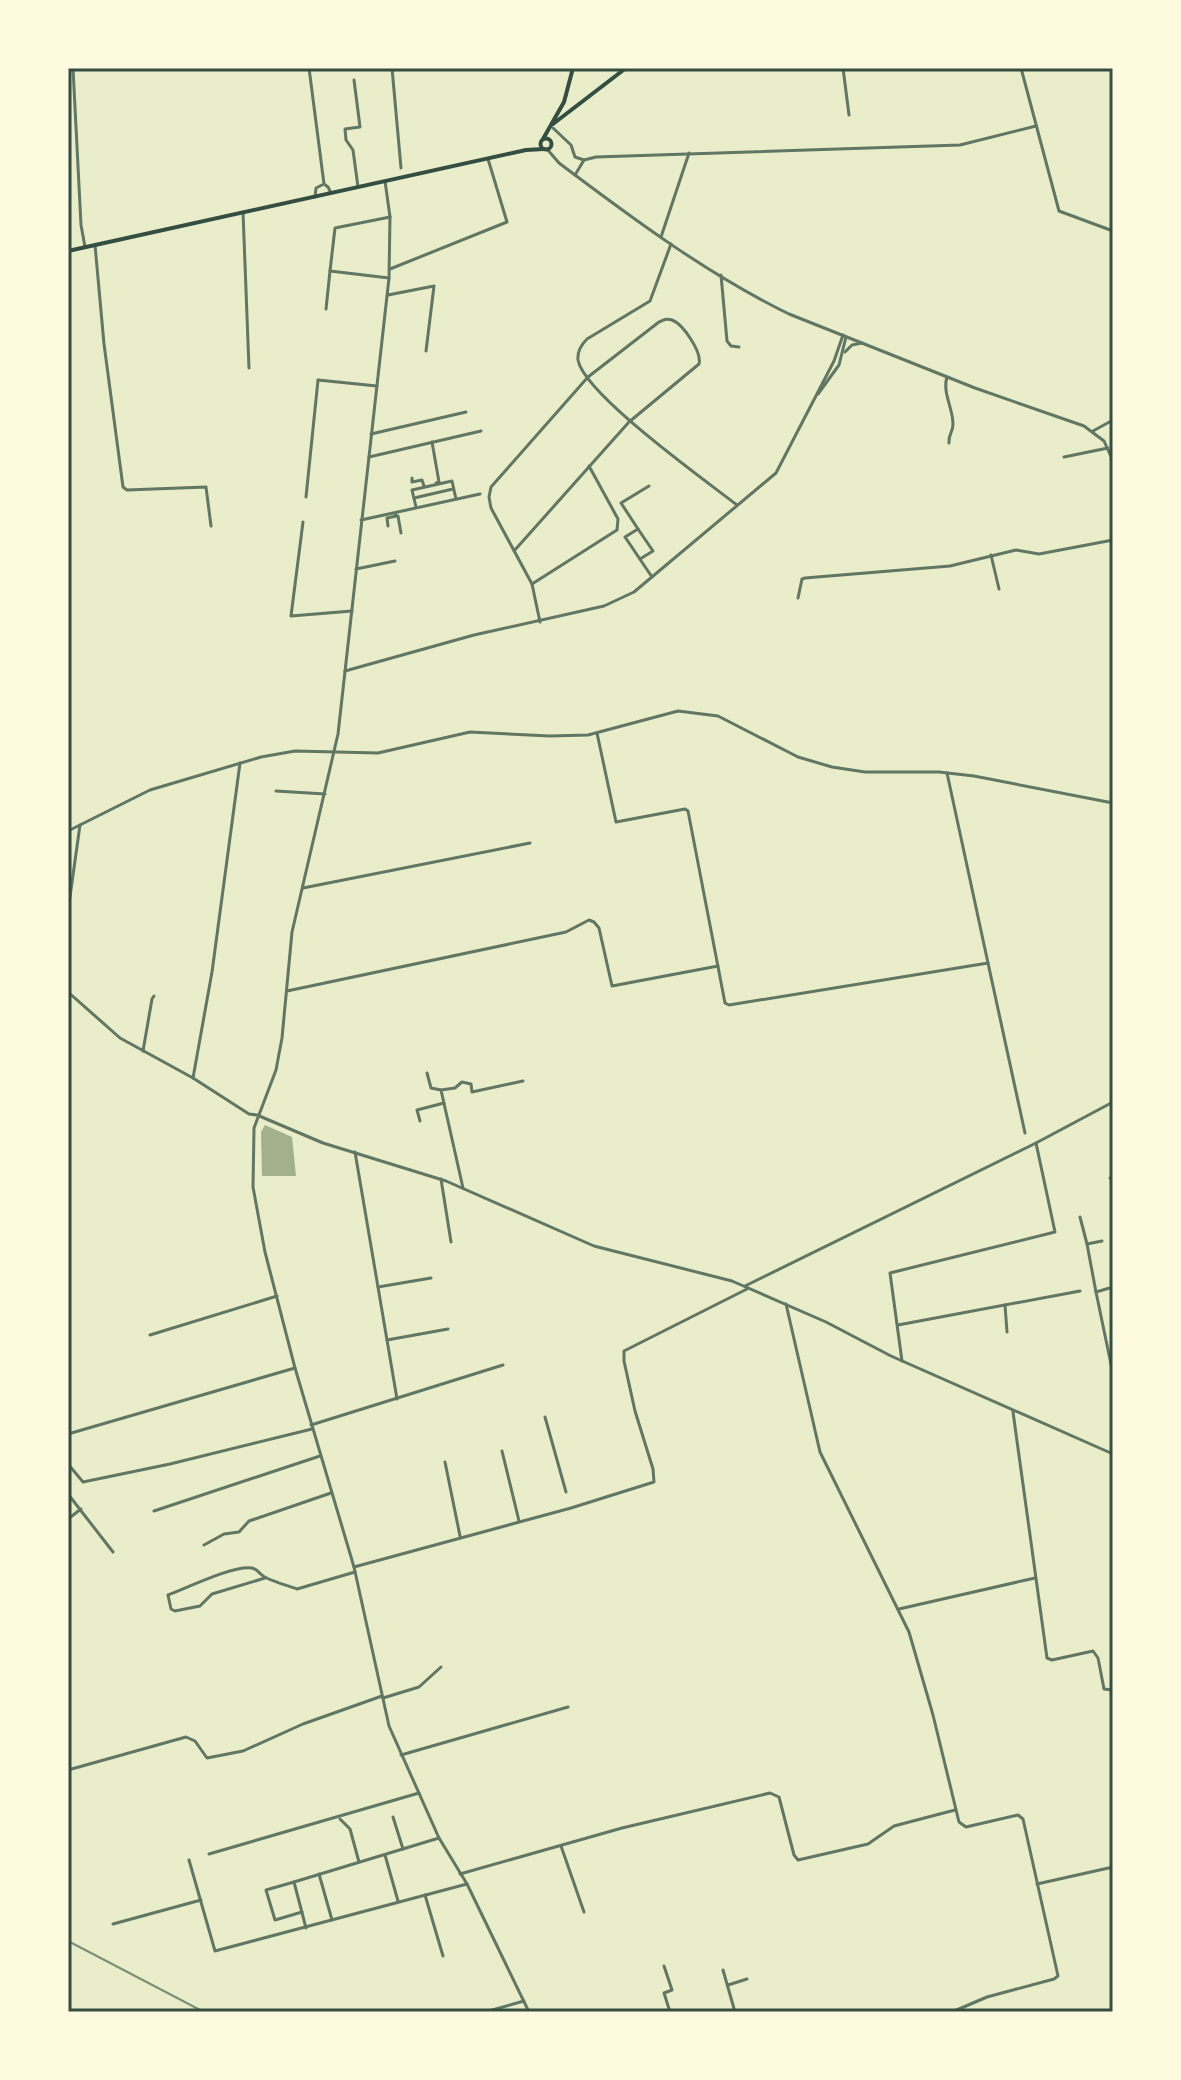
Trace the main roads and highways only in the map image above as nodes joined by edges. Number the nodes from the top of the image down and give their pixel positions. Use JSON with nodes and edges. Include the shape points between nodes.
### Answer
{"nodes":[{"id":1,"x":626,"y":68,"type":"edge"},
{"id":2,"x":573,"y":69,"type":"edge"},
{"id":3,"x":553,"y":126,"type":"junction"},
{"id":4,"x":542,"y":140,"type":"junction"},
{"id":5,"x":551,"y":141,"type":"junction"},
{"id":6,"x":546,"y":149,"type":"junction"},
{"id":7,"x":526,"y":150,"type":"junction"},
{"id":8,"x":68,"y":251,"type":"edge"}],
"edges":[{"from":1,"to":3,"type":"main road"},
{"from":2,"to":3,"type":"main road"},
{"from":3,"to":4,"type":"main road"},
{"from":3,"to":5,"type":"main road"},
{"from":4,"to":5,"type":"main road"},
{"from":4,"to":6,"type":"main road"},
{"from":4,"to":7,"type":"main road"},
{"from":5,"to":6,"type":"main road"},
{"from":6,"to":7,"type":"main road"},
{"from":7,"to":8,"type":"main road"}]}
